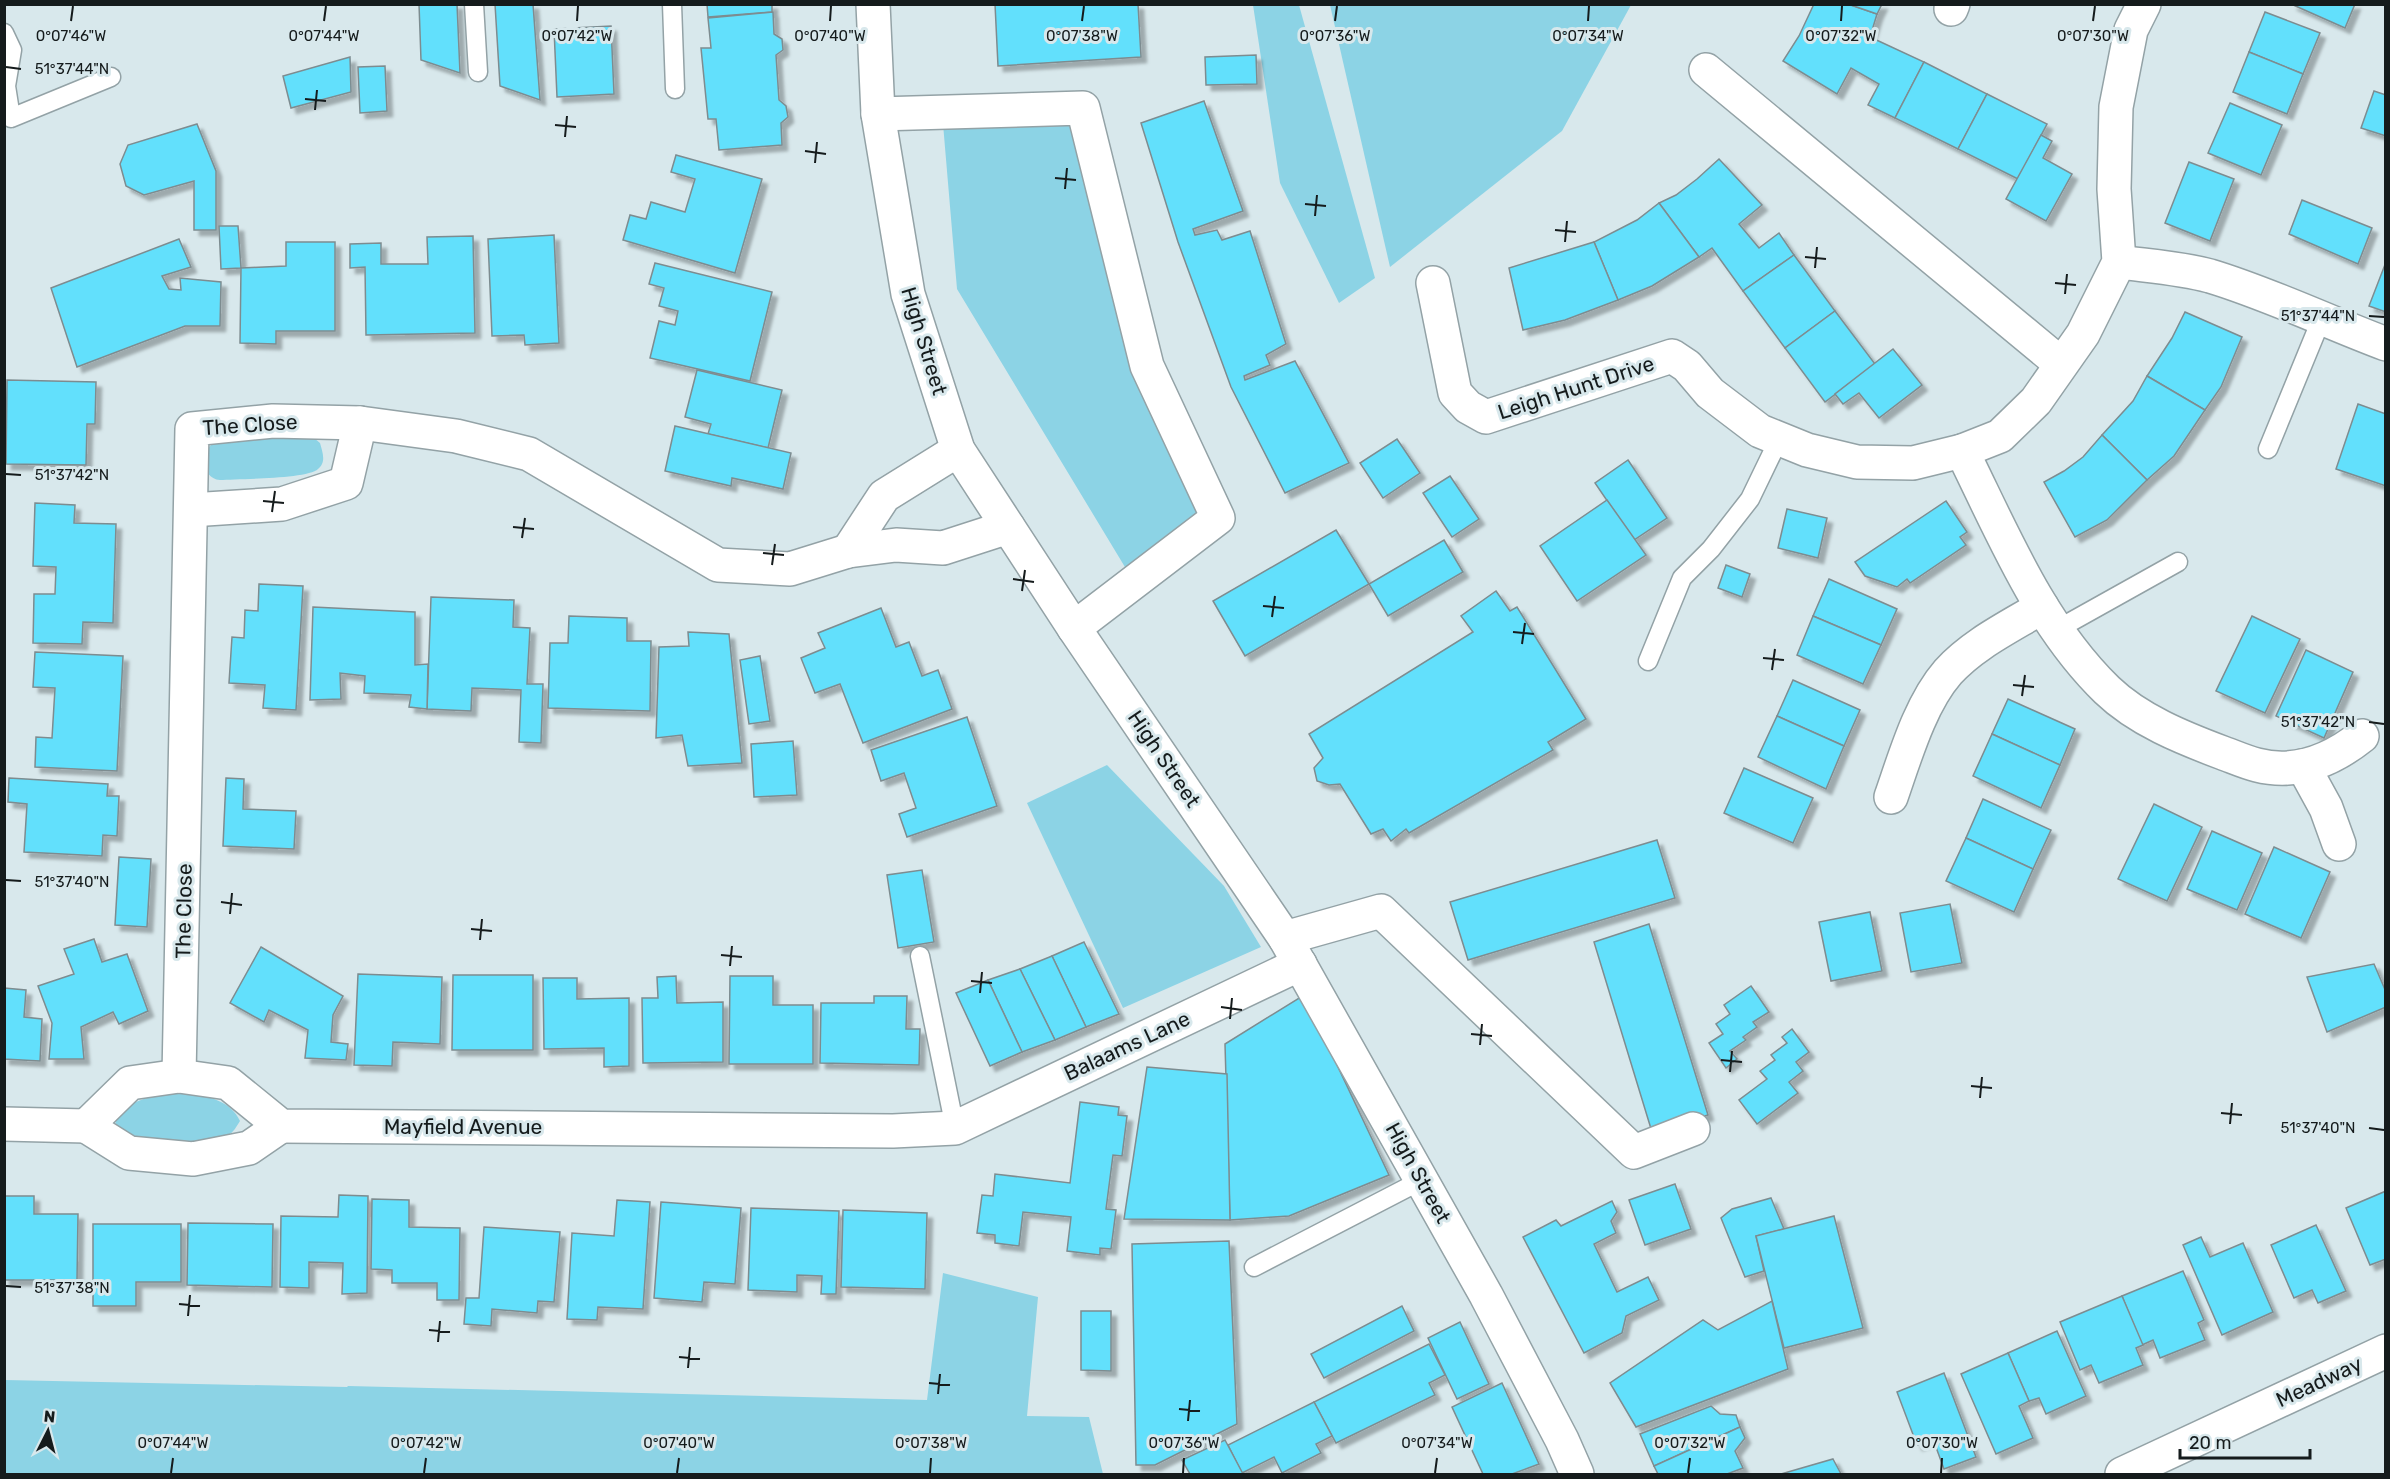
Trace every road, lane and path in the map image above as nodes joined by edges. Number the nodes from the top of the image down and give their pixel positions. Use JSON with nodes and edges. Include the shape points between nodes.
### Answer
{"nodes":[{"id":1,"x":474,"y":4,"type":"edge"},
{"id":2,"x":672,"y":4,"type":"edge"},
{"id":3,"x":873,"y":4,"type":"edge"},
{"id":4,"x":2143,"y":5,"type":"edge"},
{"id":5,"x":4,"y":33,"type":"edge"},
{"id":6,"x":1706,"y":70,"type":"dead end"},
{"id":7,"x":478,"y":72,"type":"dead end"},
{"id":8,"x":111,"y":77,"type":"dead end"},
{"id":9,"x":675,"y":89,"type":"dead end"},
{"id":10,"x":878,"y":114,"type":"junction"},
{"id":11,"x":2119,"y":262,"type":"junction"},
{"id":12,"x":1433,"y":283,"type":"dead end"},
{"id":13,"x":2321,"y":320,"type":"junction"},
{"id":14,"x":2385,"y":344,"type":"edge"},
{"id":15,"x":2061,"y":364,"type":"junction"},
{"id":16,"x":360,"y":423,"type":"junction"},
{"id":17,"x":1779,"y":439,"type":"junction"},
{"id":18,"x":2268,"y":449,"type":"dead end"},
{"id":19,"x":958,"y":450,"type":"junction"},
{"id":20,"x":1962,"y":451,"type":"junction"},
{"id":21,"x":191,"y":510,"type":"junction"},
{"id":22,"x":1008,"y":526,"type":"junction"},
{"id":23,"x":848,"y":551,"type":"junction"},
{"id":24,"x":2178,"y":562,"type":"dead end"},
{"id":25,"x":2050,"y":618,"type":"junction"},
{"id":26,"x":1074,"y":628,"type":"junction"},
{"id":27,"x":1648,"y":661,"type":"dead end"},
{"id":28,"x":2362,"y":736,"type":"dead end"},
{"id":29,"x":2303,"y":766,"type":"junction"},
{"id":30,"x":1891,"y":797,"type":"dead end"},
{"id":31,"x":2339,"y":844,"type":"dead end"},
{"id":32,"x":1293,"y":951,"type":"junction"},
{"id":33,"x":920,"y":956,"type":"dead end"},
{"id":34,"x":179,"y":1076,"type":"junction"},
{"id":35,"x":4,"y":1124,"type":"edge"},
{"id":36,"x":86,"y":1126,"type":"junction"},
{"id":37,"x":281,"y":1126,"type":"junction"},
{"id":38,"x":955,"y":1128,"type":"junction"},
{"id":39,"x":1693,"y":1129,"type":"dead end"},
{"id":40,"x":1422,"y":1180,"type":"junction"},
{"id":41,"x":1254,"y":1267,"type":"dead end"},
{"id":42,"x":2385,"y":1351,"type":"edge"},
{"id":43,"x":1569,"y":1472,"type":"edge"},
{"id":44,"x":2122,"y":1474,"type":"edge"}],
"edges":[{"from":1,"to":7,"type":"lane"},
{"from":2,"to":9,"type":"lane"},
{"from":3,"to":10,"type":"street","name":"High Street"},
{"from":4,"to":11,"type":"street","via":[[2131,30],[2116,107],[2114,189]]},
{"from":5,"to":8,"type":"lane","via":[[12,50],[6,86],[11,118]]},
{"from":6,"to":15,"type":"street"},
{"from":10,"to":19,"type":"street","name":"High Street","via":[[908,294]]},
{"from":10,"to":26,"type":"street","via":[[1083,108],[1147,366],[1218,518]]},
{"from":11,"to":13,"type":"street","via":[[2207,275]]},
{"from":11,"to":15,"type":"street","name":"Leigh Hunt Drive","via":[[2083,334]]},
{"from":12,"to":17,"type":"street","name":"Leigh Hunt Drive","via":[[1455,393],[1468,407],[1486,417],[1672,356],[1687,366],[1710,393],[1760,431]]},
{"from":13,"to":14,"type":"street"},
{"from":13,"to":18,"type":"lane"},
{"from":15,"to":20,"type":"street","name":"Leigh Hunt Drive","via":[[2036,401],[2000,436]]},
{"from":16,"to":21,"type":"street","via":[[346,483],[282,504]]},
{"from":16,"to":21,"type":"street","name":"The Close","via":[[273,421],[192,429]]},
{"from":16,"to":23,"type":"street","name":"The Close","via":[[456,436],[529,454],[718,565],[790,569]]},
{"from":17,"to":20,"type":"street","name":"Leigh Hunt Drive","via":[[1857,462],[1913,463]]},
{"from":17,"to":27,"type":"lane","via":[[1750,499],[1711,549],[1682,578]]},
{"from":19,"to":22,"type":"street","name":"High Street"},
{"from":19,"to":23,"type":"street","via":[[884,496]]},
{"from":20,"to":25,"type":"street","via":[[2029,586]]},
{"from":21,"to":34,"type":"street","name":"The Close"},
{"from":22,"to":23,"type":"street","name":"The Close","via":[[943,548],[896,545]]},
{"from":22,"to":26,"type":"street","name":"High Street"},
{"from":24,"to":25,"type":"lane"},
{"from":25,"to":29,"type":"street","via":[[2108,691],[2140,715],[2177,734],[2258,765]]},
{"from":25,"to":30,"type":"street","via":[[1973,649],[1948,671],[1931,696]]},
{"from":26,"to":32,"type":"street","name":"High Street"},
{"from":28,"to":29,"type":"street","via":[[2342,752]]},
{"from":29,"to":31,"type":"street","via":[[2326,808]]},
{"from":32,"to":38,"type":"street","name":"Balaams Lane"},
{"from":32,"to":39,"type":"street","name":"Balaams Lane","via":[[1381,911],[1634,1152]]},
{"from":32,"to":40,"type":"street","name":"High Street"},
{"from":33,"to":38,"type":"lane"},
{"from":34,"to":36,"type":"street","via":[[130,1083]]},
{"from":34,"to":37,"type":"street","via":[[228,1083]]},
{"from":35,"to":36,"type":"street"},
{"from":36,"to":37,"type":"street","via":[[129,1153],[193,1160],[249,1148]]},
{"from":37,"to":38,"type":"street","name":"Mayfield Avenue","via":[[882,1131]]},
{"from":40,"to":41,"type":"lane"},
{"from":40,"to":43,"type":"street","name":"High Street","via":[[1486,1295]]},
{"from":42,"to":44,"type":"street","name":"Meadway"}]}
